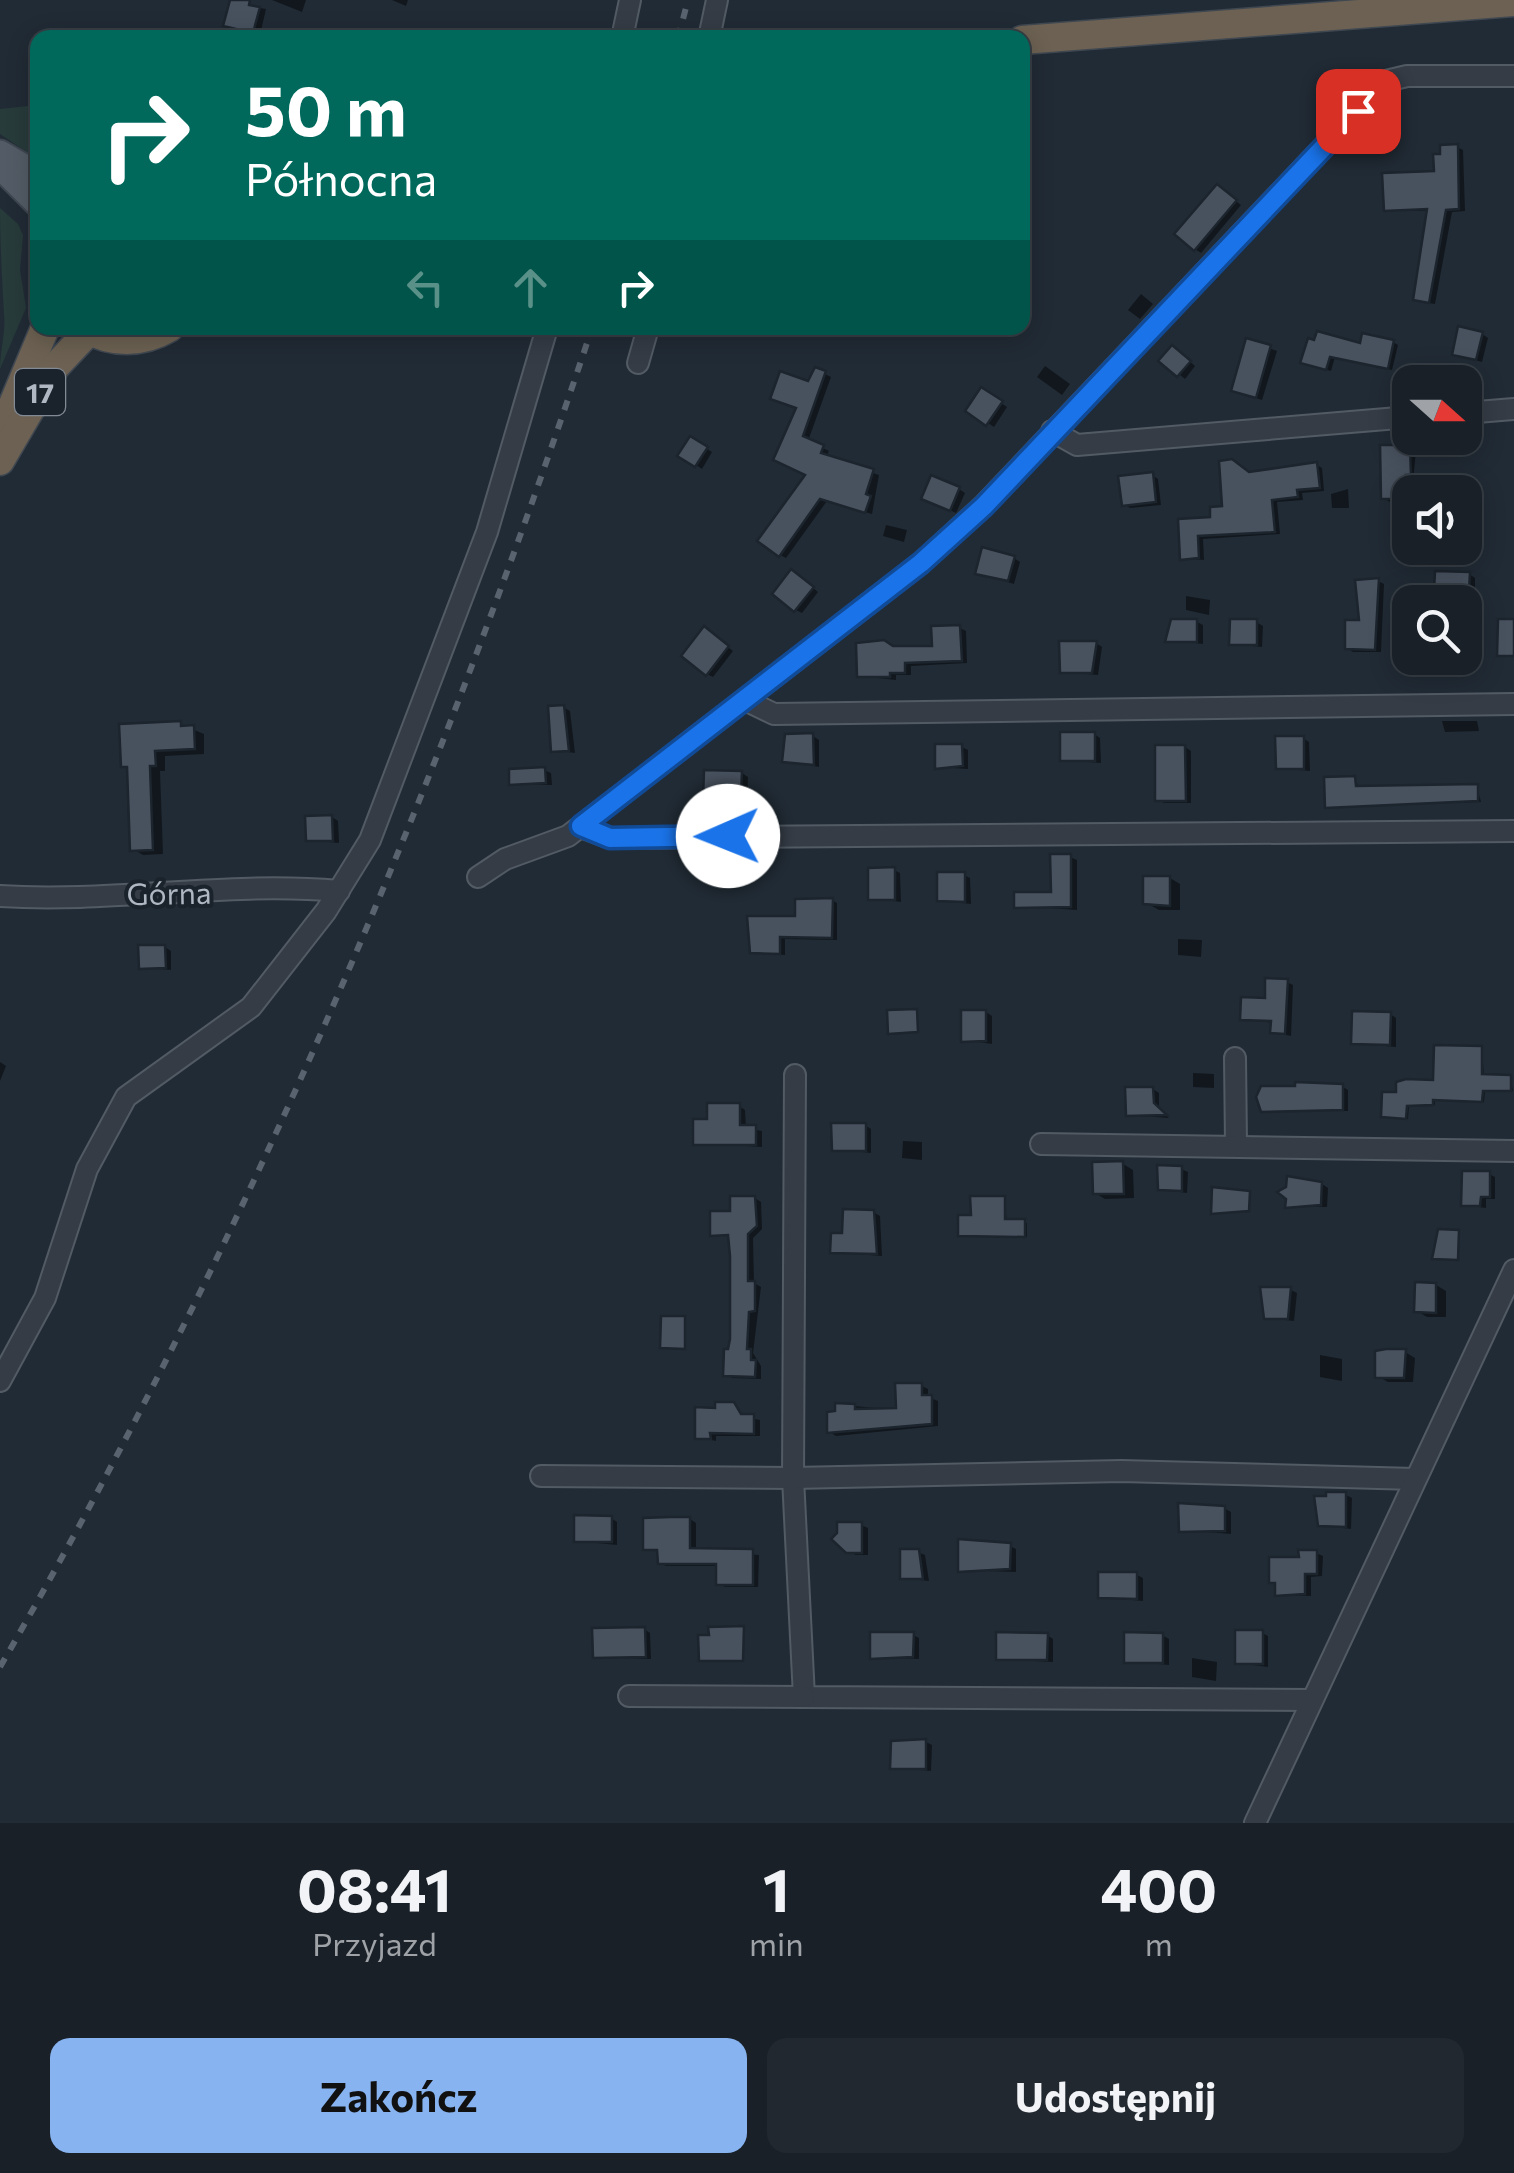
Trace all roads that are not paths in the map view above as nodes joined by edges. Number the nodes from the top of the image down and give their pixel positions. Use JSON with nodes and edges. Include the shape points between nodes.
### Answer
{"nodes":[{"id":1,"x":630,"y":0,"type":"edge"},
{"id":2,"x":717,"y":0,"type":"edge"},
{"id":3,"x":1514,"y":2,"type":"edge"},
{"id":4,"x":624,"y":30,"type":"edge"},
{"id":5,"x":711,"y":30,"type":"edge"},
{"id":6,"x":1030,"y":39,"type":"edge"},
{"id":7,"x":1514,"y":76,"type":"edge"},
{"id":8,"x":0,"y":153,"type":"edge"},
{"id":9,"x":0,"y":166,"type":"edge"},
{"id":10,"x":30,"y":170,"type":"edge"},
{"id":11,"x":30,"y":196,"type":"edge"},
{"id":12,"x":42,"y":335,"type":"edge"},
{"id":13,"x":82,"y":335,"type":"edge"},
{"id":14,"x":106,"y":335,"type":"edge"},
{"id":15,"x":153,"y":335,"type":"edge"},
{"id":16,"x":545,"y":335,"type":"edge"},
{"id":17,"x":646,"y":335,"type":"edge"},
{"id":18,"x":638,"y":363,"type":"dead end"},
{"id":19,"x":1514,"y":408,"type":"edge"},
{"id":20,"x":1482,"y":411,"type":"edge"},
{"id":21,"x":1392,"y":418,"type":"edge"},
{"id":22,"x":1052,"y":430,"type":"junction"},
{"id":23,"x":0,"y":436,"type":"edge"},
{"id":24,"x":0,"y":461,"type":"edge"},
{"id":25,"x":745,"y":700,"type":"junction"},
{"id":26,"x":1514,"y":704,"type":"edge"},
{"id":27,"x":581,"y":826,"type":"junction"},
{"id":28,"x":1514,"y":830,"type":"edge"},
{"id":29,"x":478,"y":877,"type":"dead end"},
{"id":30,"x":339,"y":891,"type":"junction"},
{"id":31,"x":0,"y":896,"type":"edge"},
{"id":32,"x":1235,"y":1058,"type":"dead end"},
{"id":33,"x":795,"y":1074,"type":"dead end"},
{"id":34,"x":1041,"y":1144,"type":"dead end"},
{"id":35,"x":1236,"y":1144,"type":"junction"},
{"id":36,"x":1514,"y":1150,"type":"edge"},
{"id":37,"x":1514,"y":1270,"type":"edge"},
{"id":38,"x":0,"y":1381,"type":"edge"},
{"id":39,"x":541,"y":1476,"type":"dead end"},
{"id":40,"x":792,"y":1478,"type":"junction"},
{"id":41,"x":1415,"y":1478,"type":"junction"},
{"id":42,"x":629,"y":1696,"type":"dead end"},
{"id":43,"x":804,"y":1697,"type":"junction"},
{"id":44,"x":1312,"y":1700,"type":"junction"},
{"id":45,"x":1254,"y":1823,"type":"edge"}],
"edges":[{"from":1,"to":4,"type":"street"},
{"from":2,"to":5,"type":"street"},
{"from":3,"to":6,"type":"highway"},
{"from":7,"to":22,"type":"street","via":[[1386,81]]},
{"from":8,"to":10,"type":"main road"},
{"from":9,"to":11,"type":"main road"},
{"from":12,"to":23,"type":"highway","number":"17"},
{"from":13,"to":24,"type":"highway","number":"17"},
{"from":14,"to":15,"type":"highway","number":"17","via":[[124,341]]},
{"from":16,"to":30,"type":"street","via":[[487,532],[370,840]]},
{"from":17,"to":18,"type":"street"},
{"from":19,"to":20,"type":"street"},
{"from":21,"to":22,"type":"street","via":[[1076,444]]},
{"from":22,"to":25,"type":"street","via":[[921,563]]},
{"from":25,"to":26,"type":"street","via":[[774,714]]},
{"from":25,"to":27,"type":"street"},
{"from":27,"to":28,"type":"street","via":[[610,838]]},
{"from":27,"to":29,"type":"street"},
{"from":30,"to":31,"type":"street","name":"Górna"},
{"from":30,"to":38,"type":"street","via":[[251,1007],[126,1097],[87,1169],[45,1298]]},
{"from":32,"to":35,"type":"street"},
{"from":33,"to":40,"type":"street"},
{"from":34,"to":35,"type":"street"},
{"from":35,"to":36,"type":"street"},
{"from":37,"to":41,"type":"street"},
{"from":39,"to":40,"type":"street"},
{"from":40,"to":41,"type":"street","via":[[1121,1470]]},
{"from":40,"to":43,"type":"street"},
{"from":41,"to":44,"type":"street"},
{"from":42,"to":43,"type":"street"},
{"from":43,"to":44,"type":"street"},
{"from":44,"to":45,"type":"street"}]}
